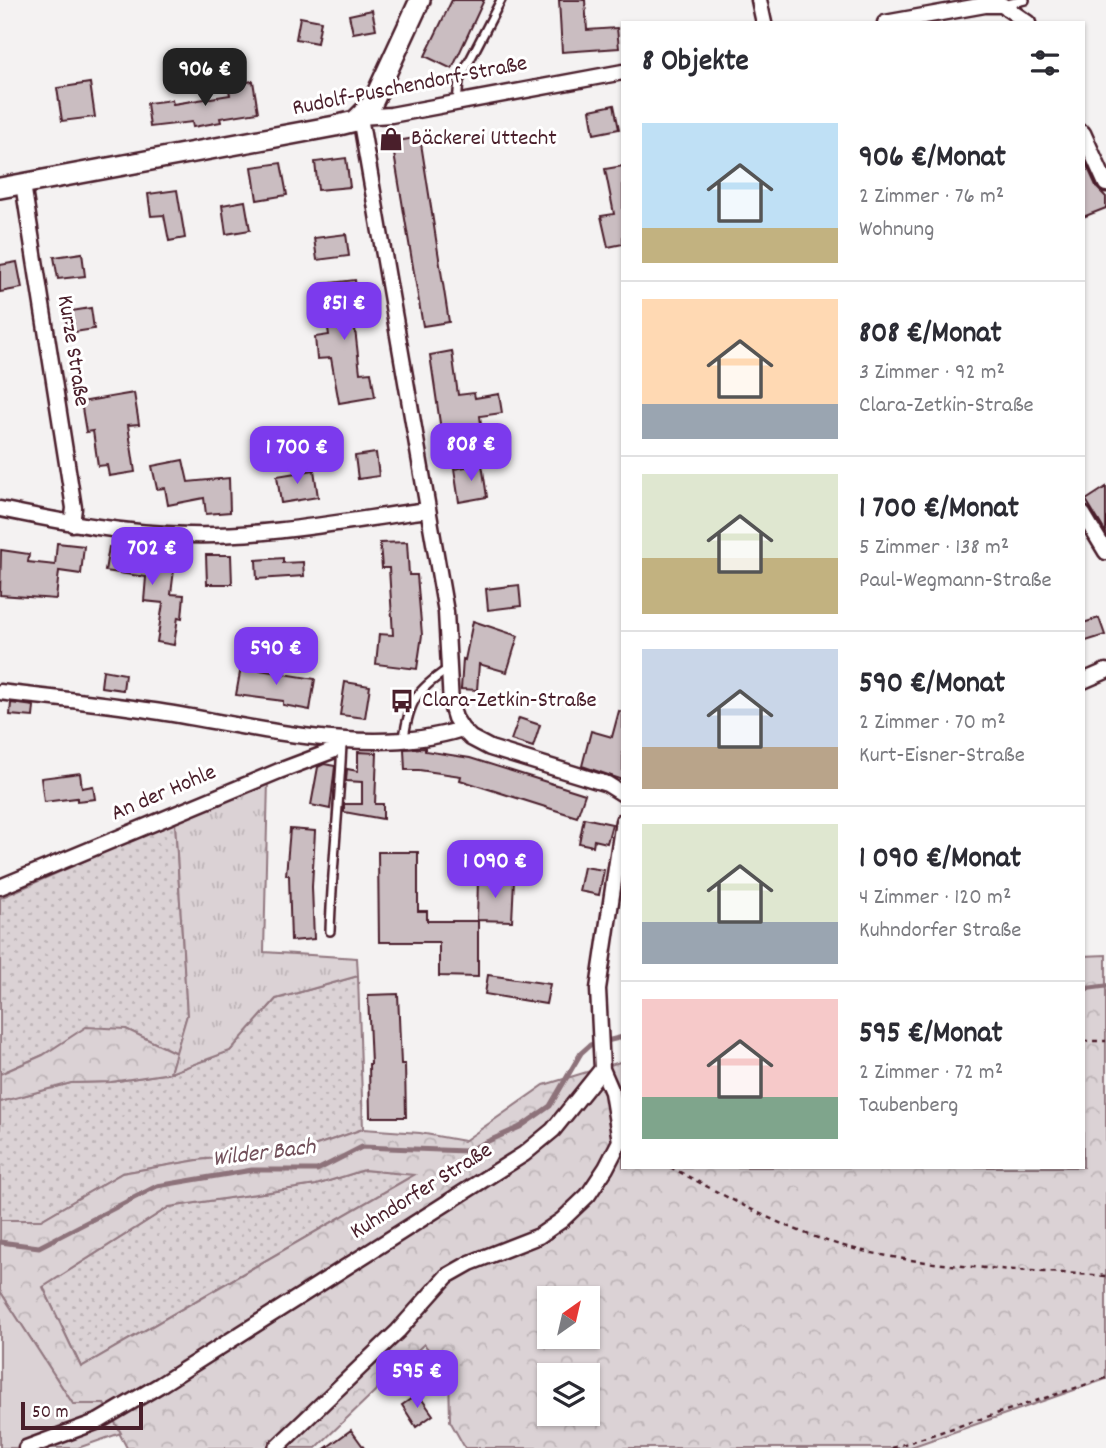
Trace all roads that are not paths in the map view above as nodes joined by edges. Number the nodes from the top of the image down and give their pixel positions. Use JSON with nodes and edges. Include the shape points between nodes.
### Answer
{"nodes":[{"id":1,"x":420,"y":0,"type":"edge"},
{"id":2,"x":501,"y":0,"type":"edge"},
{"id":3,"x":759,"y":0,"type":"edge"},
{"id":4,"x":1026,"y":0,"type":"edge"},
{"id":5,"x":1003,"y":2,"type":"edge"},
{"id":6,"x":764,"y":21,"type":"edge"},
{"id":7,"x":896,"y":21,"type":"edge"},
{"id":8,"x":1002,"y":21,"type":"edge"},
{"id":9,"x":1026,"y":21,"type":"edge"},
{"id":10,"x":621,"y":75,"type":"edge"},
{"id":11,"x":457,"y":103,"type":"junction"},
{"id":12,"x":360,"y":117,"type":"junction"},
{"id":13,"x":1085,"y":137,"type":"edge"},
{"id":14,"x":23,"y":184,"type":"junction"},
{"id":15,"x":1106,"y":184,"type":"edge"},
{"id":16,"x":0,"y":188,"type":"edge"},
{"id":17,"x":0,"y":509,"type":"edge"},
{"id":18,"x":427,"y":510,"type":"junction"},
{"id":19,"x":1085,"y":517,"type":"edge"},
{"id":20,"x":72,"y":524,"type":"junction"},
{"id":21,"x":1106,"y":552,"type":"edge"},
{"id":22,"x":449,"y":668,"type":"junction"},
{"id":23,"x":1106,"y":671,"type":"edge"},
{"id":24,"x":1085,"y":680,"type":"edge"},
{"id":25,"x":0,"y":692,"type":"edge"},
{"id":26,"x":462,"y":729,"type":"junction"},
{"id":27,"x":404,"y":738,"type":"junction"},
{"id":28,"x":343,"y":740,"type":"junction"},
{"id":29,"x":621,"y":793,"type":"edge"},
{"id":30,"x":621,"y":834,"type":"edge"},
{"id":31,"x":0,"y":887,"type":"edge"},
{"id":32,"x":330,"y":932,"type":"dead end"},
{"id":33,"x":602,"y":1061,"type":"junction"},
{"id":34,"x":26,"y":1448,"type":"edge"},
{"id":35,"x":276,"y":1448,"type":"edge"}],
"edges":[{"from":1,"to":12,"type":"street","via":[[377,94]]},
{"from":2,"to":11,"type":"lane","via":[[459,81]]},
{"from":3,"to":6,"type":"street"},
{"from":4,"to":5,"type":"lane"},
{"from":5,"to":7,"type":"street"},
{"from":5,"to":8,"type":"street"},
{"from":5,"to":9,"type":"street"},
{"from":10,"to":11,"type":"street","name":"Rudolf-Puschendorf-Straße"},
{"from":11,"to":12,"type":"street","name":"Rudolf-Puschendorf-Straße"},
{"from":12,"to":14,"type":"street","name":"Rudolf-Puschendorf-Straße","via":[[335,127]]},
{"from":12,"to":18,"type":"street"},
{"from":13,"to":15,"type":"street"},
{"from":14,"to":16,"type":"street","name":"Rudolf-Puschendorf-Straße"},
{"from":14,"to":20,"type":"street","name":"Kurze Straße","via":[[74,508]]},
{"from":17,"to":20,"type":"street"},
{"from":18,"to":20,"type":"street","via":[[221,535],[154,534]]},
{"from":18,"to":22,"type":"street","via":[[446,612]]},
{"from":19,"to":21,"type":"street"},
{"from":22,"to":26,"type":"street","via":[[452,705]]},
{"from":22,"to":27,"type":"lane","via":[[421,691],[407,712]]},
{"from":23,"to":24,"type":"street"},
{"from":25,"to":28,"type":"street","via":[[154,710]]},
{"from":26,"to":27,"type":"street"},
{"from":26,"to":29,"type":"street","via":[[490,748],[607,784]]},
{"from":27,"to":28,"type":"street"},
{"from":28,"to":31,"type":"street","name":"An der Hohle","via":[[332,751]]},
{"from":28,"to":32,"type":"lane"},
{"from":30,"to":33,"type":"street","via":[[601,965]]},
{"from":33,"to":34,"type":"street","name":"Kuhndorfer Straße","via":[[553,1130],[524,1154],[99,1421]]},
{"from":33,"to":35,"type":"street","via":[[620,1141],[588,1195],[539,1236],[447,1276],[398,1331]]}]}
